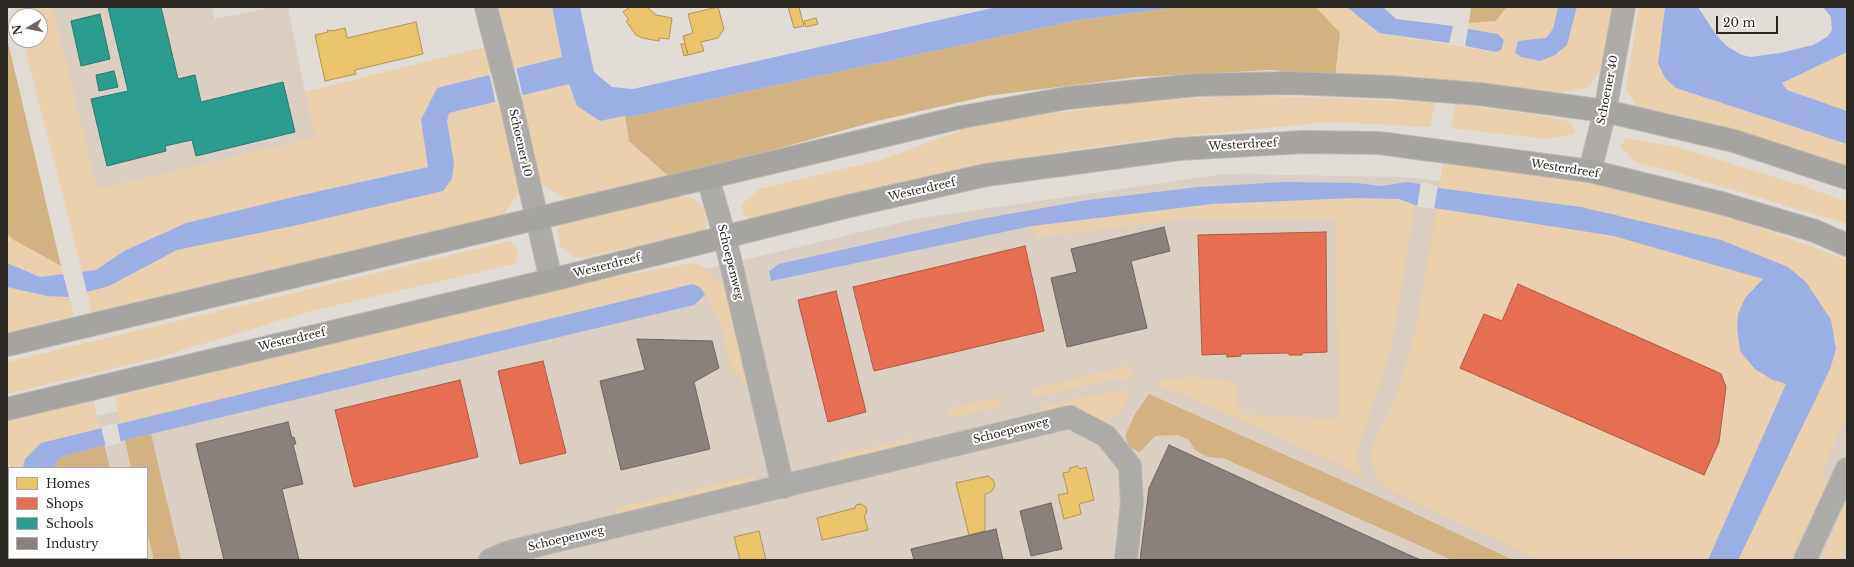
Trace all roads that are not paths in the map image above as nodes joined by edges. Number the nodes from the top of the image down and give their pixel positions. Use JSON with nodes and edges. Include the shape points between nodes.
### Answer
{"nodes":[{"id":1,"x":486,"y":7,"type":"edge"},
{"id":2,"x":1624,"y":7,"type":"edge"},
{"id":3,"x":1605,"y":110,"type":"junction"},
{"id":4,"x":1590,"y":172,"type":"junction"},
{"id":5,"x":708,"y":178,"type":"junction"},
{"id":6,"x":1847,"y":178,"type":"edge"},
{"id":7,"x":538,"y":218,"type":"junction"},
{"id":8,"x":725,"y":238,"type":"junction"},
{"id":9,"x":1847,"y":245,"type":"edge"},
{"id":10,"x":551,"y":280,"type":"junction"},
{"id":11,"x":7,"y":345,"type":"edge"},
{"id":12,"x":7,"y":408,"type":"edge"},
{"id":13,"x":1847,"y":468,"type":"edge"},
{"id":14,"x":783,"y":487,"type":"junction"},
{"id":15,"x":490,"y":560,"type":"edge"},
{"id":16,"x":1126,"y":560,"type":"edge"},
{"id":17,"x":1805,"y":560,"type":"edge"}],
"edges":[{"from":1,"to":7,"type":"street","name":"Schoener 10"},
{"from":2,"to":3,"type":"street","name":"Schoener 40"},
{"from":3,"to":4,"type":"street","name":"Schoener 40"},
{"from":3,"to":5,"type":"main road","via":[[1479,94],[1390,87],[1288,83],[1195,85],[1067,98],[962,117]]},
{"from":3,"to":6,"type":"main road","via":[[1734,141]]},
{"from":4,"to":8,"type":"main road","name":"Westerdreef","via":[[1379,143],[1304,142],[1179,148],[986,175]]},
{"from":4,"to":9,"type":"main road","name":"Westerdreef","via":[[1721,203],[1815,231]]},
{"from":5,"to":7,"type":"main road"},
{"from":5,"to":8,"type":"street","name":"Schoepenweg"},
{"from":7,"to":10,"type":"street","name":"Schoener 10"},
{"from":7,"to":11,"type":"main road"},
{"from":8,"to":10,"type":"main road","name":"Westerdreef"},
{"from":8,"to":14,"type":"street","name":"Schoepenweg"},
{"from":10,"to":12,"type":"main road","name":"Westerdreef"},
{"from":13,"to":17,"type":"street"},
{"from":14,"to":15,"type":"street","name":"Schoepenweg","via":[[509,552]]},
{"from":14,"to":16,"type":"street","name":"Schoepenweg","via":[[1070,417],[1106,436],[1130,466],[1132,503]]}]}
